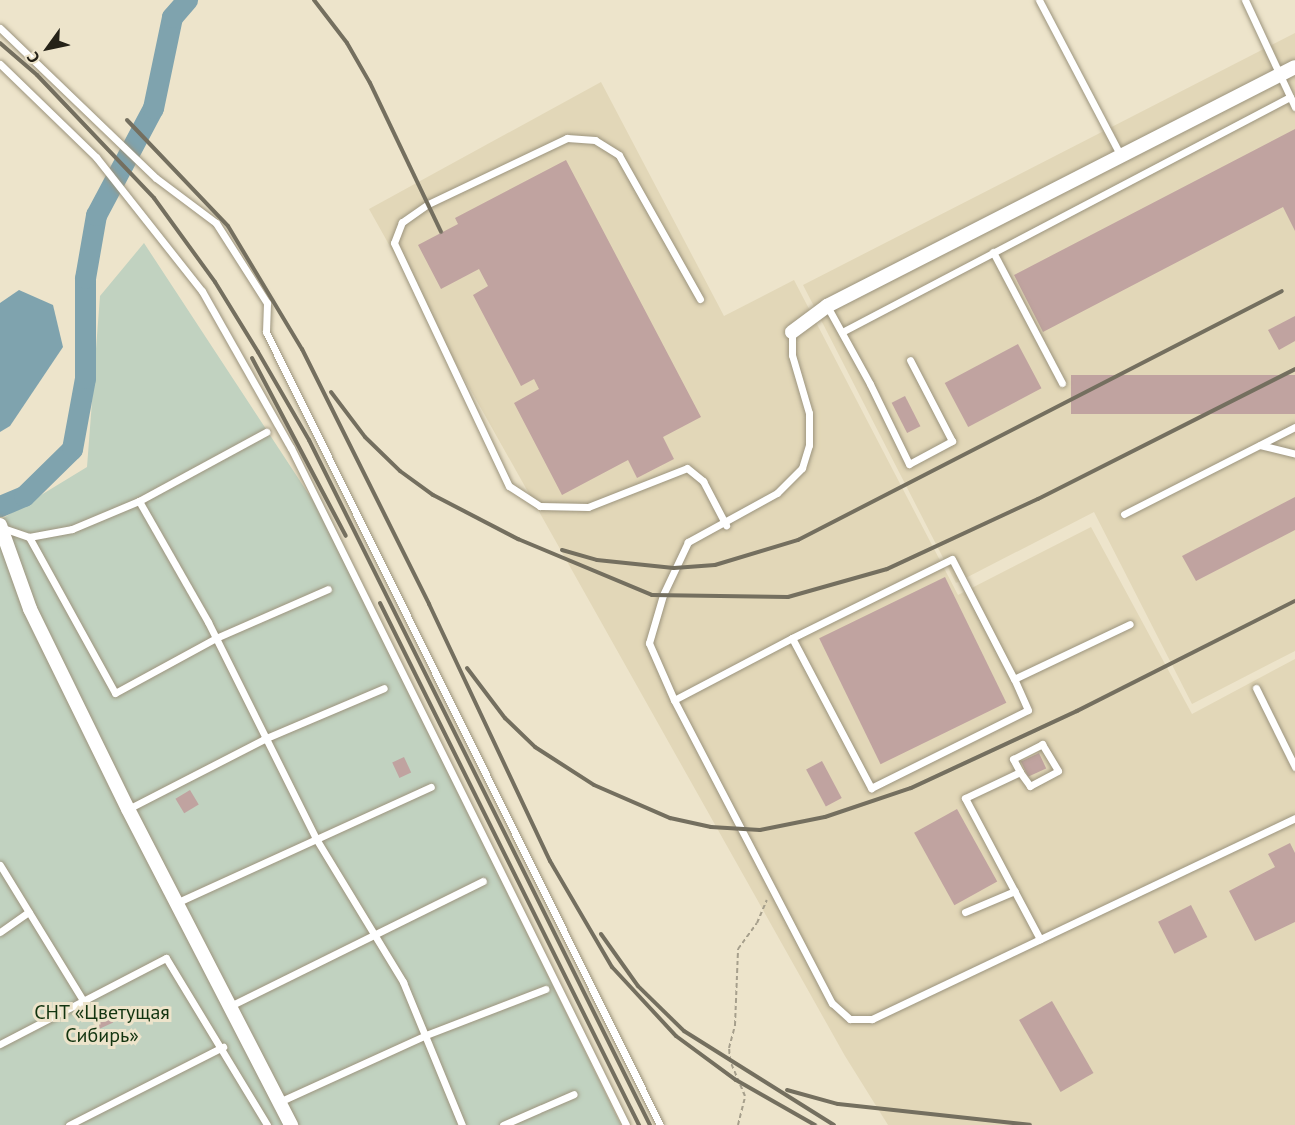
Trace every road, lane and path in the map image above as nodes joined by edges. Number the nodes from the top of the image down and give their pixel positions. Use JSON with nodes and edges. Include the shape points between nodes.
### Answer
{"nodes":[{"id":1,"x":1039,"y":0,"type":"edge"},
{"id":2,"x":1245,"y":0,"type":"edge"},
{"id":3,"x":0,"y":28,"type":"edge"},
{"id":4,"x":0,"y":64,"type":"edge"},
{"id":5,"x":1295,"y":67,"type":"edge"},
{"id":6,"x":1280,"y":75,"type":"junction"},
{"id":7,"x":1290,"y":97,"type":"junction"},
{"id":8,"x":1295,"y":107,"type":"edge"},
{"id":9,"x":1120,"y":154,"type":"junction"},
{"id":10,"x":993,"y":252,"type":"junction"},
{"id":11,"x":700,"y":299,"type":"dead end"},
{"id":12,"x":826,"y":306,"type":"junction"},
{"id":13,"x":792,"y":332,"type":"joint"},
{"id":14,"x":842,"y":332,"type":"junction"},
{"id":15,"x":910,"y":360,"type":"dead end"},
{"id":16,"x":1062,"y":383,"type":"dead end"},
{"id":17,"x":1295,"y":427,"type":"edge"},
{"id":18,"x":266,"y":432,"type":"dead end"},
{"id":19,"x":1260,"y":445,"type":"junction"},
{"id":20,"x":1295,"y":454,"type":"edge"},
{"id":21,"x":139,"y":501,"type":"junction"},
{"id":22,"x":1124,"y":514,"type":"dead end"},
{"id":23,"x":726,"y":525,"type":"junction"},
{"id":24,"x":0,"y":526,"type":"edge"},
{"id":25,"x":30,"y":537,"type":"junction"},
{"id":26,"x":328,"y":589,"type":"dead end"},
{"id":27,"x":1130,"y":624,"type":"dead end"},
{"id":28,"x":216,"y":638,"type":"junction"},
{"id":29,"x":792,"y":638,"type":"junction"},
{"id":30,"x":1014,"y":680,"type":"junction"},
{"id":31,"x":384,"y":688,"type":"dead end"},
{"id":32,"x":1256,"y":688,"type":"dead end"},
{"id":33,"x":674,"y":700,"type":"junction"},
{"id":34,"x":264,"y":739,"type":"junction"},
{"id":35,"x":1295,"y":766,"type":"edge"},
{"id":36,"x":1020,"y":772,"type":"junction"},
{"id":37,"x":431,"y":787,"type":"dead end"},
{"id":38,"x":128,"y":809,"type":"junction"},
{"id":39,"x":1295,"y":818,"type":"edge"},
{"id":40,"x":315,"y":837,"type":"junction"},
{"id":41,"x":0,"y":865,"type":"edge"},
{"id":42,"x":483,"y":881,"type":"dead end"},
{"id":43,"x":773,"y":886,"type":"junction"},
{"id":44,"x":1015,"y":891,"type":"junction"},
{"id":45,"x":176,"y":903,"type":"junction"},
{"id":46,"x":29,"y":912,"type":"junction"},
{"id":47,"x":965,"y":912,"type":"dead end"},
{"id":48,"x":0,"y":932,"type":"edge"},
{"id":49,"x":372,"y":934,"type":"junction"},
{"id":50,"x":1040,"y":939,"type":"junction"},
{"id":51,"x":545,"y":988,"type":"dead end"},
{"id":52,"x":84,"y":1002,"type":"junction"},
{"id":53,"x":229,"y":1006,"type":"junction"},
{"id":54,"x":426,"y":1035,"type":"junction"},
{"id":55,"x":0,"y":1044,"type":"edge"},
{"id":56,"x":223,"y":1047,"type":"junction"},
{"id":57,"x":574,"y":1094,"type":"dead end"},
{"id":58,"x":279,"y":1102,"type":"junction"},
{"id":59,"x":69,"y":1125,"type":"edge"},
{"id":60,"x":267,"y":1125,"type":"edge"},
{"id":61,"x":291,"y":1125,"type":"edge"},
{"id":62,"x":462,"y":1125,"type":"edge"},
{"id":63,"x":503,"y":1125,"type":"edge"},
{"id":64,"x":626,"y":1125,"type":"edge"},
{"id":65,"x":660,"y":1125,"type":"edge"},
{"id":66,"x":738,"y":1125,"type":"edge"}],
"edges":[{"from":1,"to":9,"type":"lane"},
{"from":2,"to":6,"type":"lane"},
{"from":3,"to":65,"type":"lane","via":[[156,178],[216,223],[267,303],[266,332]]},
{"from":4,"to":64,"type":"lane","via":[[96,157],[138,206],[213,310],[291,448]]},
{"from":5,"to":6,"type":"street"},
{"from":6,"to":7,"type":"lane"},
{"from":6,"to":9,"type":"street"},
{"from":7,"to":8,"type":"lane"},
{"from":7,"to":10,"type":"lane"},
{"from":9,"to":12,"type":"street"},
{"from":10,"to":14,"type":"lane"},
{"from":10,"to":16,"type":"lane"},
{"from":11,"to":23,"type":"lane","via":[[619,154],[595,140],[567,138],[428,204],[402,222],[394,243],[509,486],[540,506],[588,507],[687,468],[704,480]]},
{"from":12,"to":13,"type":"street"},
{"from":12,"to":14,"type":"lane"},
{"from":13,"to":23,"type":"lane","via":[[792,356],[809,413],[809,445],[802,468],[777,493]]},
{"from":14,"to":15,"type":"lane","via":[[909,464],[952,441]]},
{"from":17,"to":19,"type":"lane"},
{"from":18,"to":21,"type":"lane"},
{"from":19,"to":20,"type":"lane"},
{"from":19,"to":22,"type":"lane"},
{"from":21,"to":25,"type":"lane","via":[[72,529]]},
{"from":21,"to":28,"type":"lane"},
{"from":23,"to":33,"type":"lane","via":[[688,542],[655,619],[649,644]]},
{"from":24,"to":25,"type":"lane"},
{"from":24,"to":38,"type":"street","via":[[30,609]]},
{"from":25,"to":28,"type":"lane","via":[[115,693]]},
{"from":26,"to":28,"type":"lane"},
{"from":27,"to":30,"type":"lane"},
{"from":28,"to":34,"type":"lane"},
{"from":29,"to":30,"type":"lane","via":[[952,559]]},
{"from":29,"to":30,"type":"lane","via":[[871,788],[1028,710]]},
{"from":29,"to":33,"type":"lane"},
{"from":31,"to":34,"type":"lane"},
{"from":32,"to":35,"type":"lane"},
{"from":33,"to":43,"type":"lane"},
{"from":34,"to":38,"type":"lane"},
{"from":34,"to":40,"type":"lane"},
{"from":36,"to":36,"type":"lane","via":[[1030,786],[1058,771],[1042,744],[1013,759]]},
{"from":36,"to":44,"type":"lane","via":[[965,798]]},
{"from":37,"to":40,"type":"lane"},
{"from":38,"to":45,"type":"street"},
{"from":39,"to":50,"type":"lane"},
{"from":40,"to":45,"type":"lane"},
{"from":40,"to":49,"type":"lane"},
{"from":41,"to":46,"type":"lane"},
{"from":42,"to":49,"type":"lane"},
{"from":43,"to":50,"type":"lane","via":[[832,1003],[850,1018],[872,1019]]},
{"from":43,"to":66,"type":"path","via":[[757,923],[738,949],[735,1025],[729,1047],[730,1061],[745,1096]]},
{"from":44,"to":47,"type":"lane"},
{"from":44,"to":50,"type":"lane"},
{"from":45,"to":53,"type":"street"},
{"from":46,"to":48,"type":"lane"},
{"from":46,"to":52,"type":"lane"},
{"from":49,"to":53,"type":"lane"},
{"from":49,"to":54,"type":"lane","via":[[403,982]]},
{"from":51,"to":54,"type":"lane"},
{"from":52,"to":55,"type":"lane"},
{"from":52,"to":56,"type":"lane","via":[[166,958]]},
{"from":53,"to":58,"type":"street"},
{"from":54,"to":58,"type":"lane"},
{"from":54,"to":62,"type":"lane"},
{"from":56,"to":59,"type":"lane"},
{"from":56,"to":60,"type":"lane"},
{"from":57,"to":63,"type":"lane"},
{"from":58,"to":61,"type":"street"}]}
